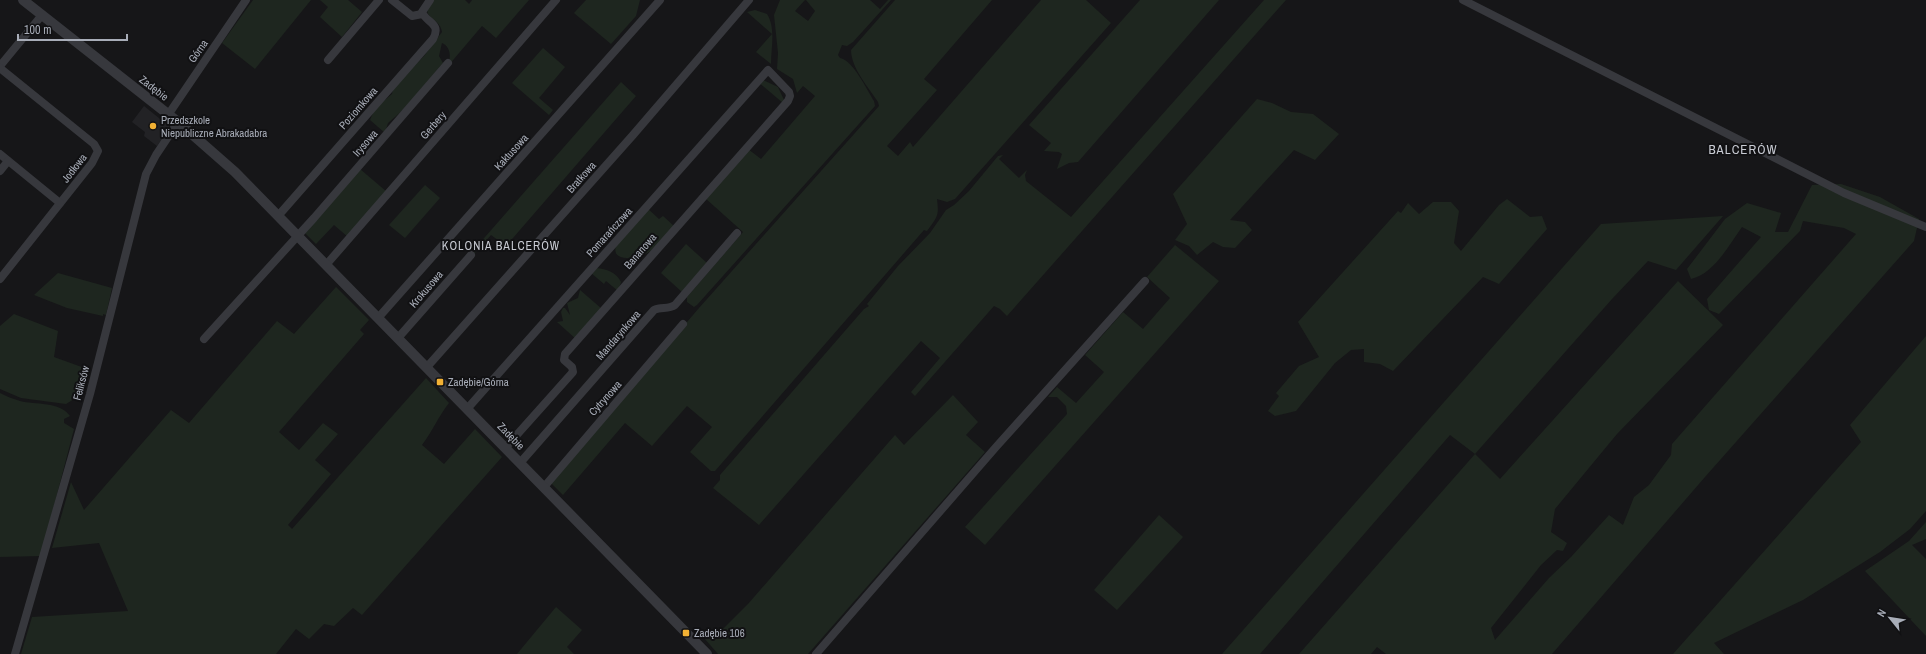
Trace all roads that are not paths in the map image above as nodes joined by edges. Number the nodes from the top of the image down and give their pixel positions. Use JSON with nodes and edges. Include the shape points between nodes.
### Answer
{"nodes":[{"id":1,"x":23,"y":0,"type":"edge"},
{"id":2,"x":246,"y":0,"type":"edge"},
{"id":3,"x":379,"y":0,"type":"edge"},
{"id":4,"x":392,"y":0,"type":"edge"},
{"id":5,"x":430,"y":0,"type":"edge"},
{"id":6,"x":556,"y":0,"type":"edge"},
{"id":7,"x":659,"y":0,"type":"edge"},
{"id":8,"x":749,"y":0,"type":"edge"},
{"id":9,"x":1463,"y":0,"type":"edge"},
{"id":10,"x":422,"y":14,"type":"junction"},
{"id":11,"x":42,"y":15,"type":"junction"},
{"id":12,"x":328,"y":60,"type":"dead end"},
{"id":13,"x":448,"y":63,"type":"dead end"},
{"id":14,"x":0,"y":67,"type":"edge"},
{"id":15,"x":768,"y":70,"type":"joint"},
{"id":16,"x":168,"y":114,"type":"junction"},
{"id":17,"x":178,"y":122,"type":"junction"},
{"id":18,"x":0,"y":154,"type":"edge"},
{"id":19,"x":8,"y":161,"type":"junction"},
{"id":20,"x":0,"y":171,"type":"edge"},
{"id":21,"x":60,"y":203,"type":"junction"},
{"id":22,"x":278,"y":216,"type":"junction"},
{"id":23,"x":1926,"y":228,"type":"edge"},
{"id":24,"x":737,"y":233,"type":"dead end"},
{"id":25,"x":298,"y":236,"type":"junction"},
{"id":26,"x":471,"y":255,"type":"dead end"},
{"id":27,"x":326,"y":265,"type":"junction"},
{"id":28,"x":0,"y":279,"type":"edge"},
{"id":29,"x":1145,"y":281,"type":"dead end"},
{"id":30,"x":378,"y":318,"type":"junction"},
{"id":31,"x":683,"y":324,"type":"dead end"},
{"id":32,"x":398,"y":338,"type":"junction"},
{"id":33,"x":204,"y":339,"type":"dead end"},
{"id":34,"x":427,"y":367,"type":"junction"},
{"id":35,"x":468,"y":409,"type":"junction"},
{"id":36,"x":505,"y":448,"type":"junction"},
{"id":37,"x":520,"y":463,"type":"junction"},
{"id":38,"x":544,"y":487,"type":"junction"},
{"id":39,"x":15,"y":654,"type":"edge"},
{"id":40,"x":707,"y":654,"type":"edge"},
{"id":41,"x":816,"y":654,"type":"edge"}],
"edges":[{"from":1,"to":11,"type":"street","name":"Zadębie"},
{"from":2,"to":16,"type":"street","name":"Górna"},
{"from":3,"to":12,"type":"street"},
{"from":4,"to":10,"type":"street","via":[[412,16]]},
{"from":5,"to":10,"type":"street","via":[[422,9]]},
{"from":6,"to":27,"type":"street","name":"Gerbery"},
{"from":7,"to":30,"type":"street","name":"Kaktusowa"},
{"from":8,"to":34,"type":"street","name":"Bratkowa","via":[[633,136]]},
{"from":9,"to":23,"type":"street","via":[[1844,193]]},
{"from":10,"to":22,"type":"street","name":"Poziomkowa","via":[[436,28],[433,39]]},
{"from":11,"to":14,"type":"street"},
{"from":11,"to":16,"type":"street","name":"Zadębie"},
{"from":13,"to":25,"type":"street","name":"Irysowa"},
{"from":14,"to":21,"type":"street","name":"Jodłowa","via":[[98,151],[96,158]]},
{"from":15,"to":35,"type":"street","name":"Pomarańczowa"},
{"from":15,"to":36,"type":"street","name":"Bananowa","via":[[789,92],[788,101],[565,354],[564,360],[572,367],[572,372]]},
{"from":16,"to":17,"type":"street","name":"Zadębie"},
{"from":17,"to":22,"type":"street","name":"Zadębie","via":[[220,158]]},
{"from":17,"to":39,"type":"street","name":"Feliksów","via":[[146,174],[90,394]]},
{"from":18,"to":19,"type":"street"},
{"from":19,"to":20,"type":"street"},
{"from":19,"to":21,"type":"street"},
{"from":21,"to":28,"type":"street","name":"Jodłowa"},
{"from":22,"to":25,"type":"street","name":"Zadębie"},
{"from":24,"to":37,"type":"street","name":"Mandarynkowa","via":[[675,305],[668,309],[654,310]]},
{"from":25,"to":27,"type":"street","name":"Zadębie"},
{"from":25,"to":33,"type":"street"},
{"from":26,"to":32,"type":"street","name":"Krokusowa"},
{"from":27,"to":30,"type":"street","name":"Zadębie"},
{"from":29,"to":41,"type":"street"},
{"from":30,"to":32,"type":"street","name":"Zadębie"},
{"from":31,"to":38,"type":"street","name":"Cytrynowa"},
{"from":32,"to":34,"type":"street","name":"Zadębie"},
{"from":34,"to":35,"type":"street","name":"Zadębie"},
{"from":35,"to":36,"type":"street","name":"Zadębie"},
{"from":36,"to":37,"type":"street","name":"Zadębie"},
{"from":37,"to":38,"type":"street","name":"Zadębie"},
{"from":38,"to":40,"type":"street","name":"Zadębie"}]}
